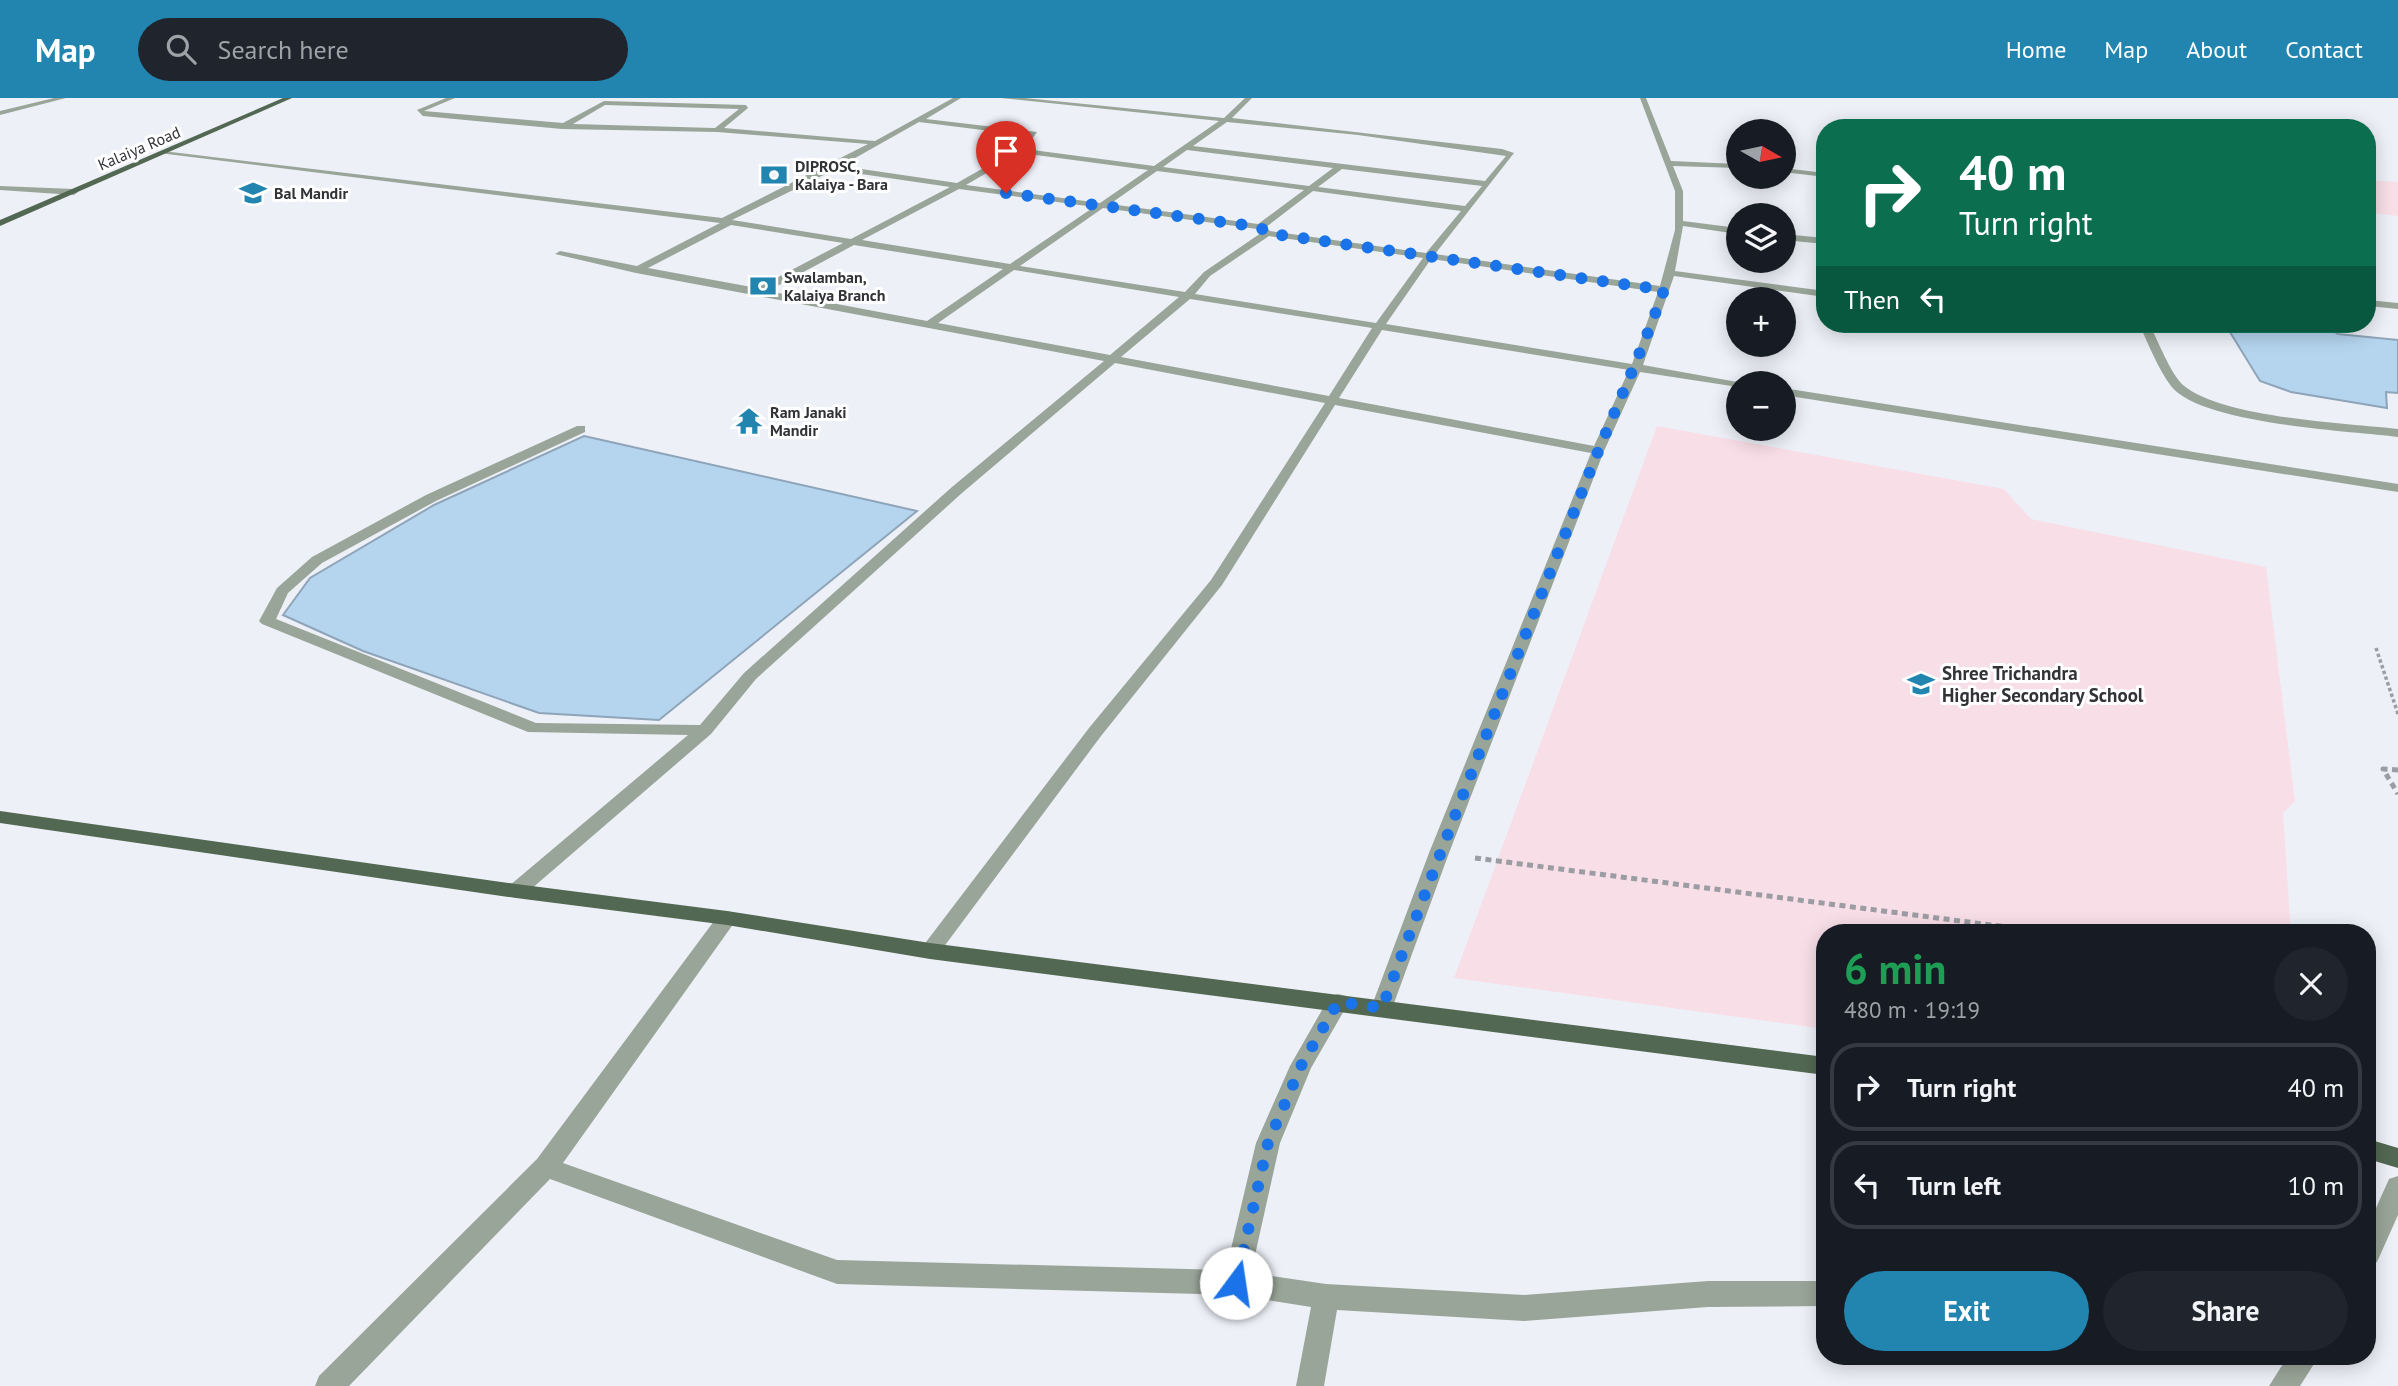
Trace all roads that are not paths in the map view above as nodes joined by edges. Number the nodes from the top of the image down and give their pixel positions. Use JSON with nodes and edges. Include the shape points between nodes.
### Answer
{"nodes":[{"id":1,"x":63,"y":98,"type":"edge"},
{"id":2,"x":289,"y":98,"type":"edge"},
{"id":3,"x":452,"y":98,"type":"edge"},
{"id":4,"x":958,"y":98,"type":"edge"},
{"id":5,"x":1004,"y":98,"type":"edge"},
{"id":6,"x":1249,"y":98,"type":"edge"},
{"id":7,"x":1643,"y":98,"type":"edge"},
{"id":8,"x":0,"y":113,"type":"edge"},
{"id":9,"x":918,"y":120,"type":"junction"},
{"id":10,"x":1226,"y":120,"type":"junction"},
{"id":11,"x":562,"y":127,"type":"junction"},
{"id":12,"x":717,"y":130,"type":"junction"},
{"id":13,"x":877,"y":142,"type":"junction"},
{"id":14,"x":1186,"y":148,"type":"junction"},
{"id":15,"x":1020,"y":151,"type":"junction"},
{"id":16,"x":163,"y":153,"type":"junction"},
{"id":17,"x":1667,"y":163,"type":"junction"},
{"id":18,"x":1726,"y":165,"type":"edge"},
{"id":19,"x":833,"y":167,"type":"junction"},
{"id":20,"x":1340,"y":167,"type":"junction"},
{"id":21,"x":1155,"y":170,"type":"junction"},
{"id":22,"x":1796,"y":172,"type":"edge"},
{"id":23,"x":1816,"y":174,"type":"edge"},
{"id":24,"x":1486,"y":184,"type":"junction"},
{"id":25,"x":958,"y":186,"type":"junction"},
{"id":26,"x":0,"y":188,"type":"edge"},
{"id":27,"x":1311,"y":189,"type":"junction"},
{"id":28,"x":74,"y":192,"type":"junction"},
{"id":29,"x":1101,"y":206,"type":"junction"},
{"id":30,"x":1467,"y":209,"type":"junction"},
{"id":31,"x":727,"y":221,"type":"junction"},
{"id":32,"x":0,"y":223,"type":"edge"},
{"id":33,"x":1679,"y":223,"type":"junction"},
{"id":34,"x":1726,"y":229,"type":"edge"},
{"id":35,"x":1264,"y":230,"type":"junction"},
{"id":36,"x":1796,"y":238,"type":"edge"},
{"id":37,"x":1816,"y":240,"type":"edge"},
{"id":38,"x":849,"y":242,"type":"junction"},
{"id":39,"x":560,"y":254,"type":"dead end"},
{"id":40,"x":1429,"y":256,"type":"junction"},
{"id":41,"x":1015,"y":268,"type":"junction"},
{"id":42,"x":636,"y":270,"type":"junction"},
{"id":43,"x":1670,"y":273,"type":"junction"},
{"id":44,"x":1664,"y":290,"type":"junction"},
{"id":45,"x":756,"y":293,"type":"junction"},
{"id":46,"x":1816,"y":293,"type":"edge"},
{"id":47,"x":1188,"y":295,"type":"junction"},
{"id":48,"x":2376,"y":304,"type":"edge"},
{"id":49,"x":2398,"y":306,"type":"edge"},
{"id":50,"x":928,"y":325,"type":"junction"},
{"id":51,"x":1378,"y":328,"type":"junction"},
{"id":52,"x":2149,"y":333,"type":"edge"},
{"id":53,"x":1113,"y":360,"type":"junction"},
{"id":54,"x":1636,"y":368,"type":"junction"},
{"id":55,"x":1726,"y":382,"type":"edge"},
{"id":56,"x":1796,"y":393,"type":"edge"},
{"id":57,"x":1330,"y":401,"type":"junction"},
{"id":58,"x":581,"y":429,"type":"dead end"},
{"id":59,"x":2398,"y":434,"type":"edge"},
{"id":60,"x":1598,"y":451,"type":"junction"},
{"id":61,"x":2398,"y":488,"type":"edge"},
{"id":62,"x":705,"y":730,"type":"junction"},
{"id":63,"x":0,"y":817,"type":"edge"},
{"id":64,"x":516,"y":891,"type":"junction"},
{"id":65,"x":727,"y":918,"type":"junction"},
{"id":66,"x":930,"y":950,"type":"junction"},
{"id":67,"x":1338,"y":1002,"type":"junction"},
{"id":68,"x":1382,"y":1008,"type":"junction"},
{"id":69,"x":1816,"y":1065,"type":"edge"},
{"id":70,"x":2376,"y":1151,"type":"edge"},
{"id":71,"x":2398,"y":1158,"type":"edge"},
{"id":72,"x":546,"y":1167,"type":"junction"},
{"id":73,"x":2398,"y":1187,"type":"edge"},
{"id":74,"x":2376,"y":1236,"type":"edge"},
{"id":75,"x":1236,"y":1283,"type":"junction"},
{"id":76,"x":1816,"y":1294,"type":"edge"},
{"id":77,"x":1326,"y":1297,"type":"junction"},
{"id":78,"x":2298,"y":1365,"type":"edge"},
{"id":79,"x":329,"y":1386,"type":"edge"},
{"id":80,"x":1310,"y":1386,"type":"edge"},
{"id":81,"x":2283,"y":1386,"type":"edge"}],
"edges":[{"from":1,"to":8,"type":"street"},
{"from":2,"to":16,"type":"main road","name":"Kalaiya Road"},
{"from":3,"to":11,"type":"street","via":[[420,110],[423,114]]},
{"from":4,"to":9,"type":"street"},
{"from":5,"to":10,"type":"street","via":[[1129,106]]},
{"from":6,"to":10,"type":"street"},
{"from":7,"to":17,"type":"street"},
{"from":9,"to":13,"type":"street"},
{"from":9,"to":15,"type":"street","via":[[1034,134]]},
{"from":10,"to":14,"type":"street"},
{"from":10,"to":24,"type":"street","via":[[1511,155]]},
{"from":11,"to":12,"type":"street"},
{"from":11,"to":12,"type":"street","via":[[604,103],[746,107]]},
{"from":12,"to":13,"type":"street"},
{"from":13,"to":19,"type":"street"},
{"from":14,"to":20,"type":"street"},
{"from":14,"to":21,"type":"street"},
{"from":15,"to":21,"type":"street"},
{"from":15,"to":25,"type":"street"},
{"from":16,"to":28,"type":"main road","name":"Kalaiya Road"},
{"from":16,"to":31,"type":"street"},
{"from":17,"to":18,"type":"street"},
{"from":17,"to":33,"type":"street","via":[[1679,191]]},
{"from":19,"to":25,"type":"street"},
{"from":19,"to":31,"type":"street"},
{"from":20,"to":24,"type":"street"},
{"from":20,"to":27,"type":"street"},
{"from":21,"to":27,"type":"street"},
{"from":21,"to":29,"type":"street"},
{"from":22,"to":23,"type":"street"},
{"from":24,"to":30,"type":"street"},
{"from":25,"to":29,"type":"street"},
{"from":25,"to":38,"type":"street"},
{"from":26,"to":28,"type":"street"},
{"from":27,"to":30,"type":"street"},
{"from":27,"to":35,"type":"street"},
{"from":28,"to":32,"type":"main road","name":"Kalaiya Road"},
{"from":29,"to":35,"type":"street"},
{"from":29,"to":41,"type":"street"},
{"from":30,"to":40,"type":"street"},
{"from":31,"to":38,"type":"street"},
{"from":31,"to":42,"type":"street"},
{"from":33,"to":34,"type":"street"},
{"from":33,"to":43,"type":"street"},
{"from":35,"to":40,"type":"street"},
{"from":35,"to":47,"type":"street","via":[[1207,274]]},
{"from":36,"to":37,"type":"street"},
{"from":38,"to":41,"type":"street"},
{"from":38,"to":45,"type":"street"},
{"from":39,"to":42,"type":"street"},
{"from":40,"to":44,"type":"street"},
{"from":40,"to":51,"type":"street"},
{"from":41,"to":47,"type":"street"},
{"from":41,"to":50,"type":"street"},
{"from":42,"to":45,"type":"street"},
{"from":43,"to":44,"type":"street"},
{"from":43,"to":46,"type":"street"},
{"from":44,"to":54,"type":"street"},
{"from":45,"to":50,"type":"street"},
{"from":47,"to":51,"type":"street"},
{"from":47,"to":53,"type":"street"},
{"from":48,"to":49,"type":"street"},
{"from":50,"to":53,"type":"street"},
{"from":51,"to":54,"type":"street"},
{"from":51,"to":57,"type":"street"},
{"from":52,"to":59,"type":"street","via":[[2176,385],[2195,399],[2246,415]]},
{"from":53,"to":57,"type":"street"},
{"from":53,"to":62,"type":"street","via":[[957,490],[750,676]]},
{"from":54,"to":55,"type":"street"},
{"from":54,"to":60,"type":"street"},
{"from":56,"to":61,"type":"street"},
{"from":57,"to":60,"type":"street"},
{"from":57,"to":66,"type":"street","via":[[1217,582],[1095,732]]},
{"from":58,"to":62,"type":"street","via":[[431,498],[317,560],[282,591],[267,621],[534,728]]},
{"from":60,"to":68,"type":"street"},
{"from":62,"to":64,"type":"street"},
{"from":63,"to":64,"type":"main road"},
{"from":64,"to":65,"type":"main road"},
{"from":65,"to":66,"type":"main road"},
{"from":65,"to":72,"type":"street"},
{"from":66,"to":67,"type":"main road"},
{"from":67,"to":68,"type":"main road"},
{"from":67,"to":75,"type":"street","via":[[1301,1066],[1268,1143]]},
{"from":68,"to":69,"type":"main road"},
{"from":70,"to":71,"type":"main road"},
{"from":72,"to":75,"type":"street","via":[[837,1272]]},
{"from":72,"to":79,"type":"street"},
{"from":73,"to":74,"type":"street"},
{"from":75,"to":77,"type":"street"},
{"from":76,"to":77,"type":"street","via":[[1708,1294],[1524,1308]]},
{"from":77,"to":80,"type":"street"},
{"from":78,"to":81,"type":"street"}]}
